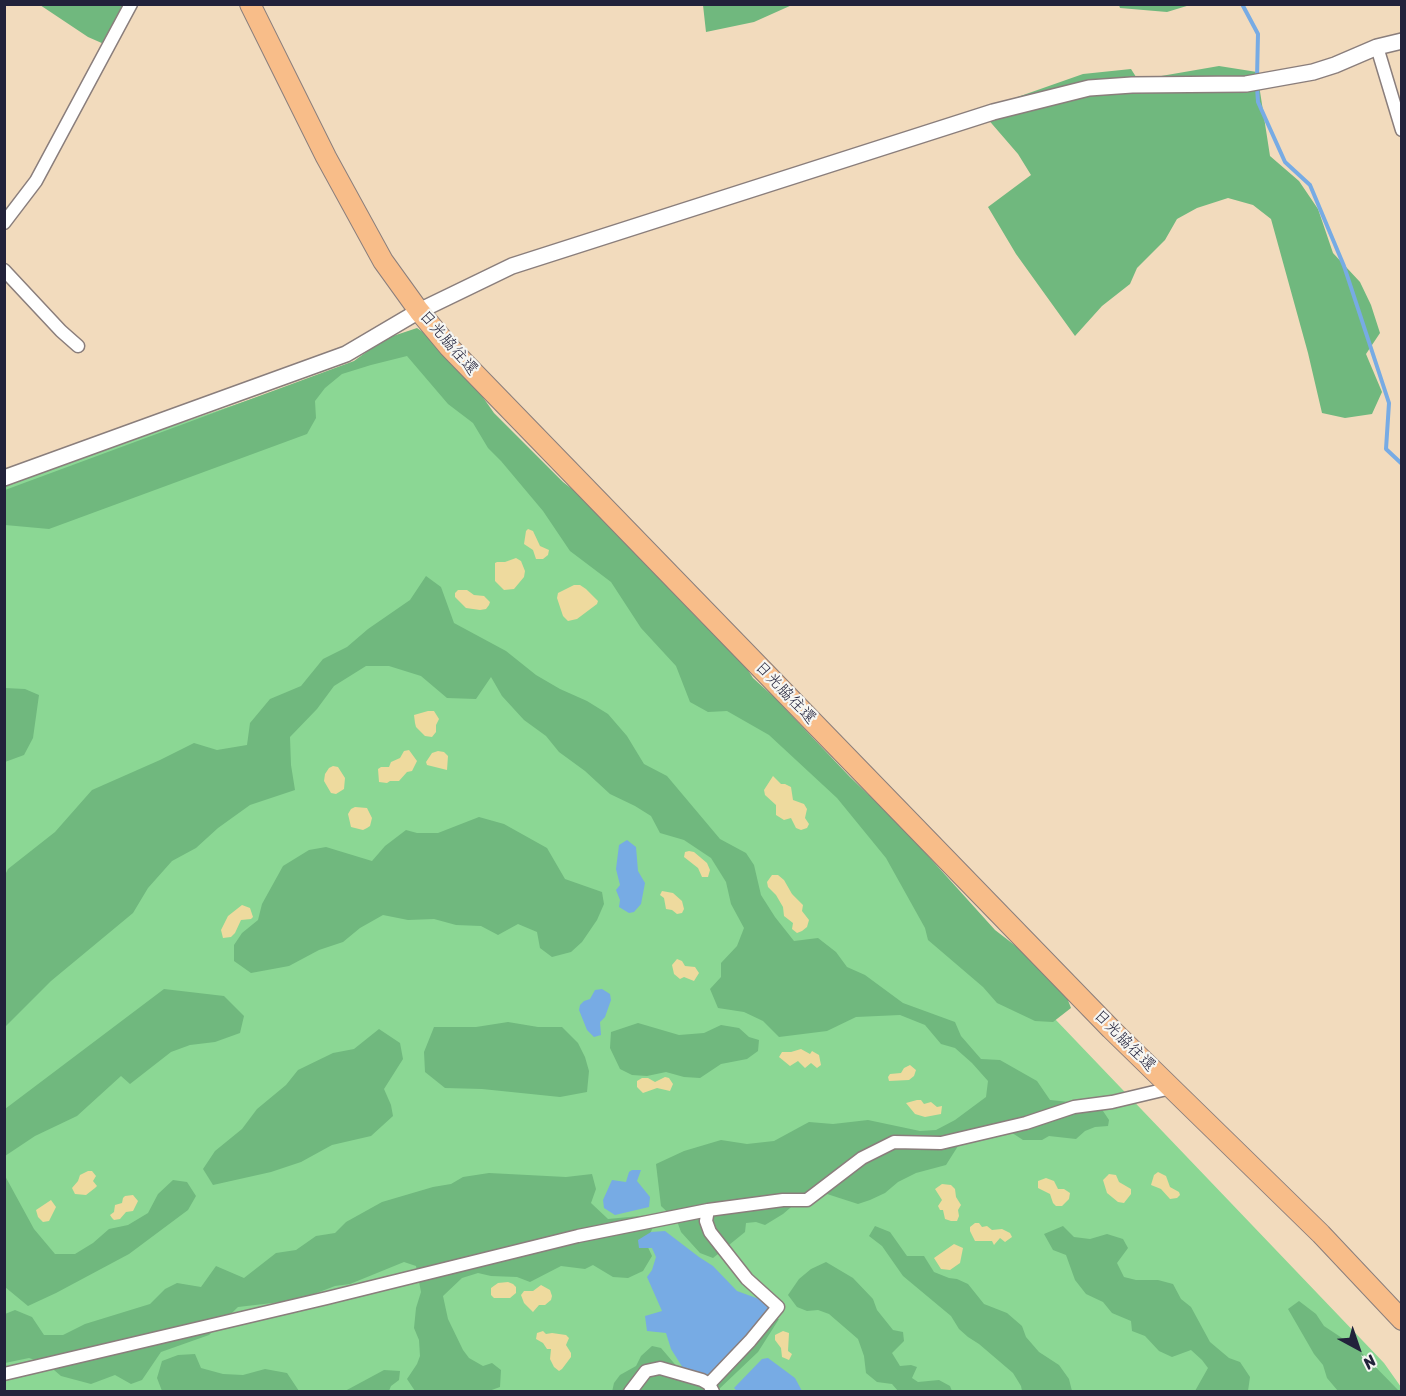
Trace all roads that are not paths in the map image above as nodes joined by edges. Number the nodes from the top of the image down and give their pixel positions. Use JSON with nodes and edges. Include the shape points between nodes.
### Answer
{"nodes":[{"id":1,"x":130,"y":4,"type":"edge"},
{"id":2,"x":250,"y":4,"type":"edge"},
{"id":3,"x":1401,"y":40,"type":"edge"},
{"id":4,"x":1377,"y":47,"type":"junction"},
{"id":5,"x":1401,"y":130,"type":"edge"},
{"id":6,"x":4,"y":223,"type":"edge"},
{"id":7,"x":4,"y":270,"type":"edge"},
{"id":8,"x":419,"y":312,"type":"junction"},
{"id":9,"x":78,"y":346,"type":"dead end"},
{"id":10,"x":4,"y":478,"type":"edge"},
{"id":11,"x":1171,"y":1088,"type":"junction"},
{"id":12,"x":708,"y":1210,"type":"junction"},
{"id":13,"x":1401,"y":1320,"type":"edge"},
{"id":14,"x":4,"y":1374,"type":"edge"},
{"id":15,"x":711,"y":1388,"type":"edge"},
{"id":16,"x":630,"y":1392,"type":"edge"}],
"edges":[{"from":1,"to":6,"type":"street","via":[[36,181]]},
{"from":2,"to":8,"type":"highway","name":"日光脇往還","via":[[364,228]]},
{"from":3,"to":4,"type":"street"},
{"from":4,"to":5,"type":"street"},
{"from":4,"to":8,"type":"street","via":[[1324,69],[1256,82],[1089,88],[993,112],[512,266]]},
{"from":7,"to":9,"type":"street"},
{"from":8,"to":10,"type":"street","via":[[332,361]]},
{"from":8,"to":11,"type":"highway","name":"日光脇往還","via":[[581,485]]},
{"from":11,"to":12,"type":"street","via":[[1074,1107],[941,1143],[894,1142],[862,1158],[807,1200]]},
{"from":11,"to":13,"type":"highway","name":"日光脇往還","via":[[1322,1234]]},
{"from":12,"to":14,"type":"street","via":[[578,1236]]},
{"from":12,"to":15,"type":"street","via":[[710,1232],[747,1278],[778,1306]]},
{"from":15,"to":16,"type":"street","via":[[699,1379],[660,1368],[646,1371]]}]}
